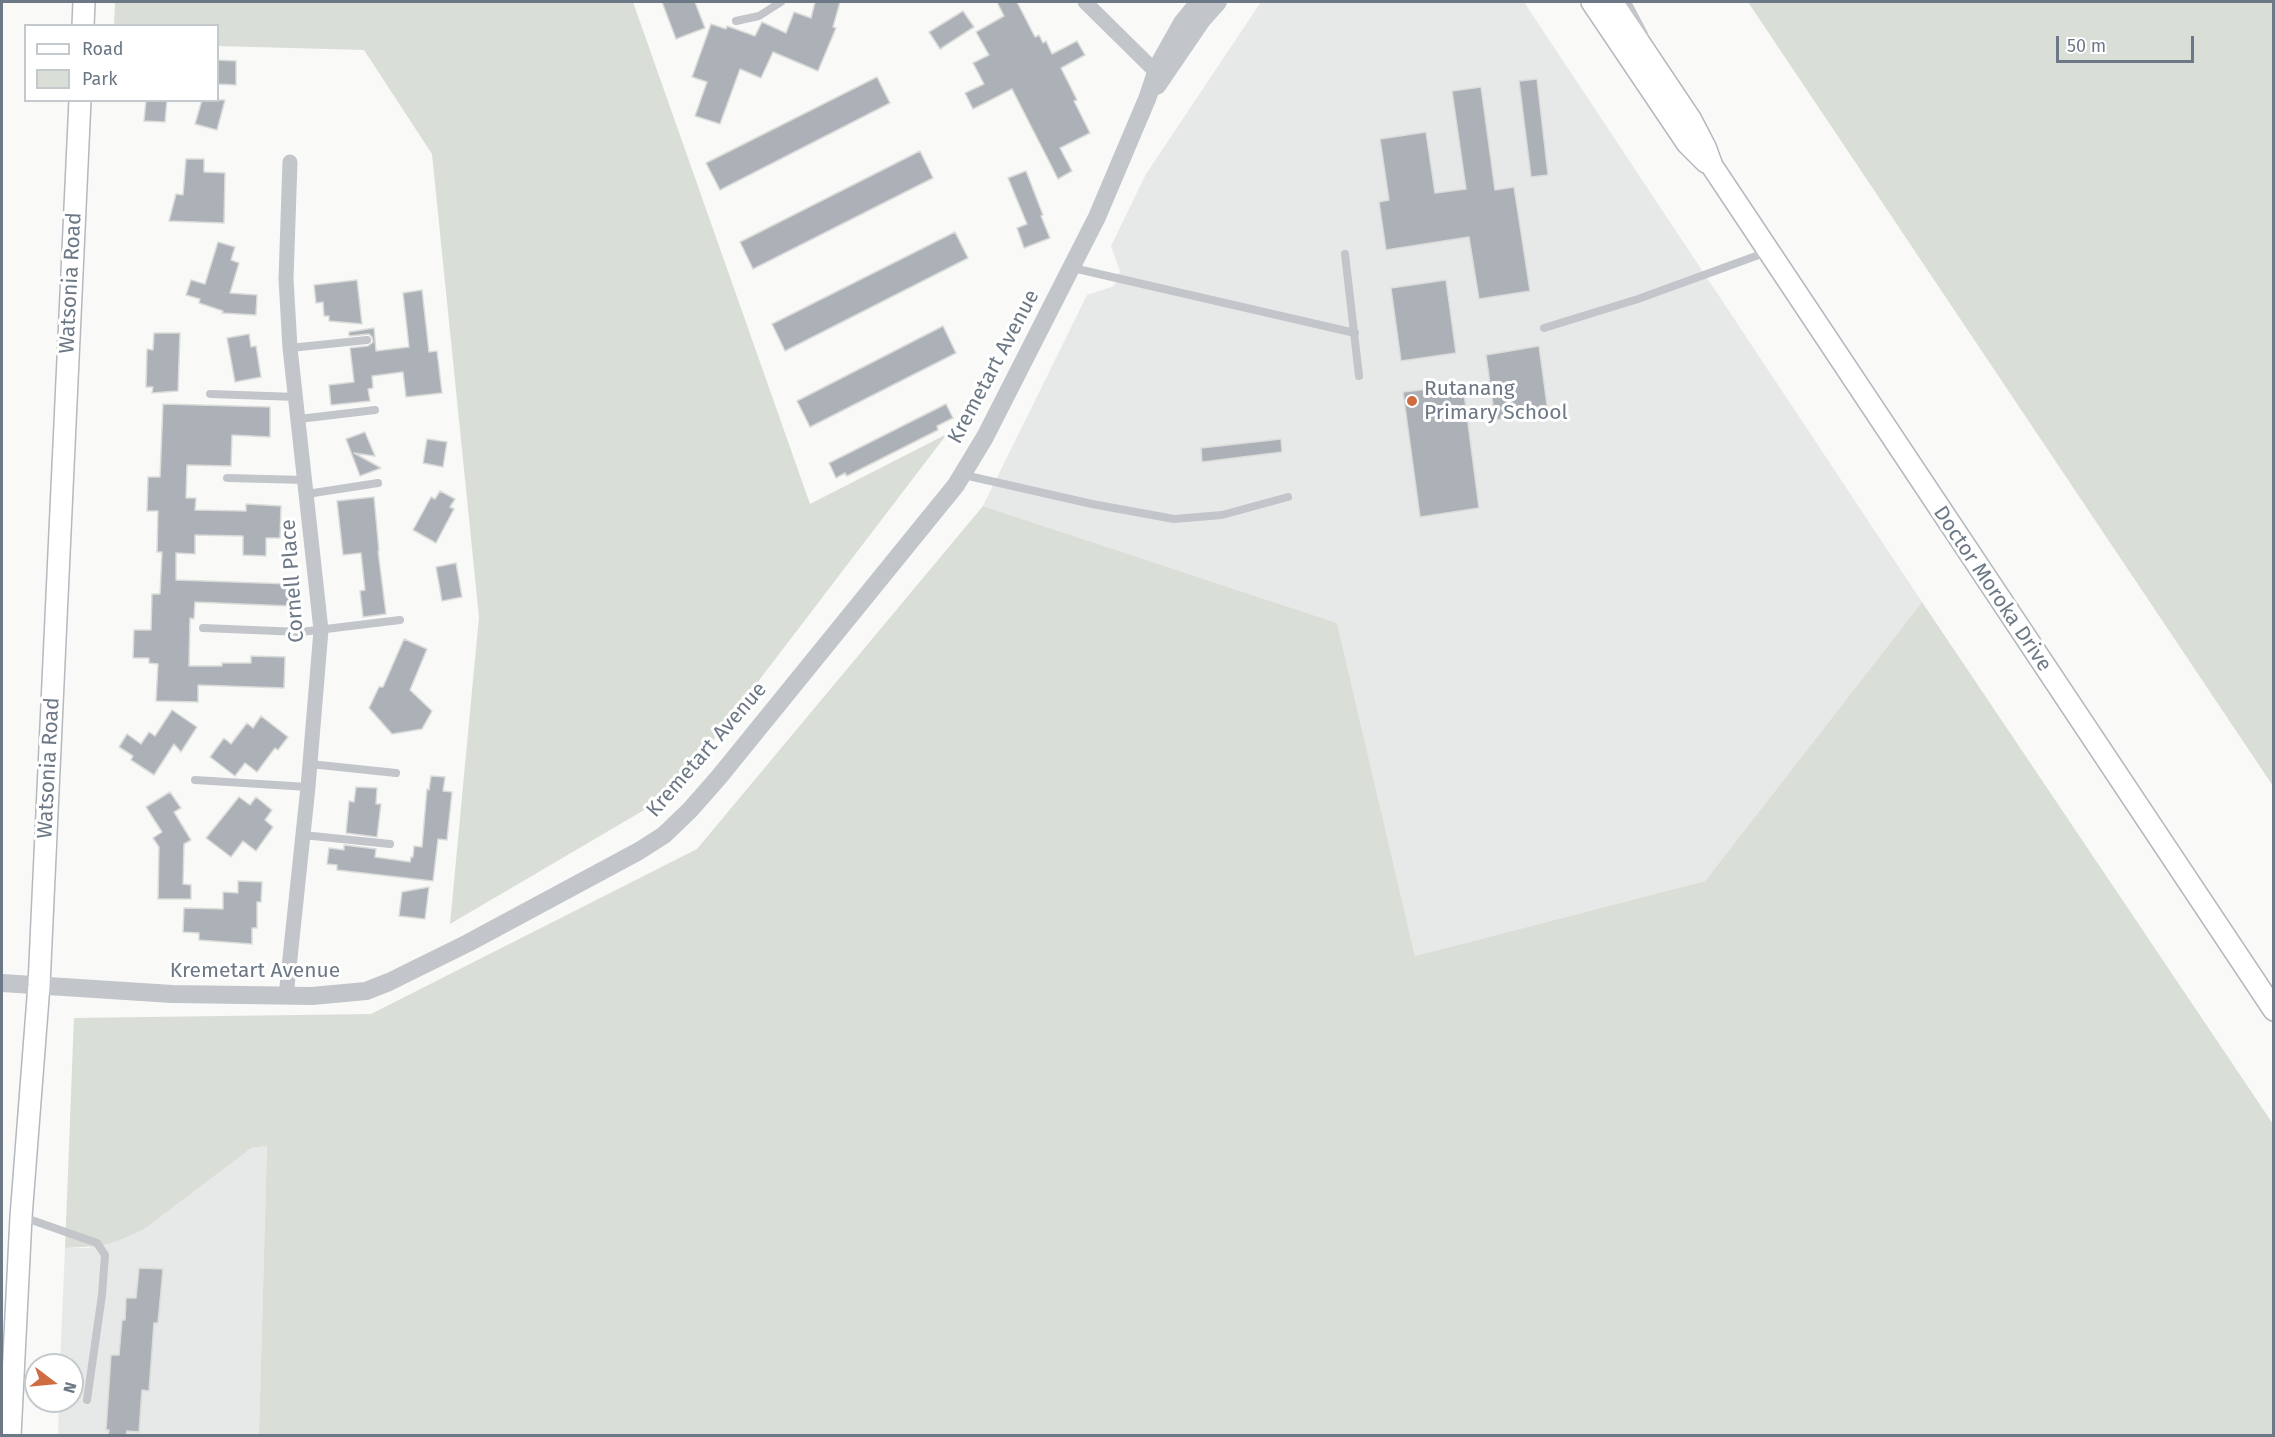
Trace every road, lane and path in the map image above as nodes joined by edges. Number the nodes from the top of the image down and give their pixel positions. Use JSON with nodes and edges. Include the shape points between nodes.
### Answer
{"nodes":[{"id":1,"x":84,"y":2,"type":"edge"},
{"id":2,"x":781,"y":2,"type":"edge"},
{"id":3,"x":1085,"y":2,"type":"edge"},
{"id":4,"x":1199,"y":2,"type":"edge"},
{"id":5,"x":1218,"y":2,"type":"edge"},
{"id":6,"x":1592,"y":2,"type":"edge"},
{"id":7,"x":1612,"y":2,"type":"edge"},
{"id":8,"x":1626,"y":2,"type":"edge"},
{"id":9,"x":736,"y":21,"type":"dead end"},
{"id":10,"x":83,"y":24,"type":"edge"},
{"id":11,"x":1160,"y":75,"type":"junction"},
{"id":12,"x":1669,"y":87,"type":"junction"},
{"id":13,"x":80,"y":102,"type":"edge"},
{"id":14,"x":290,"y":162,"type":"dead end"},
{"id":15,"x":1712,"y":166,"type":"junction"},
{"id":16,"x":1768,"y":251,"type":"junction"},
{"id":17,"x":1345,"y":254,"type":"dead end"},
{"id":18,"x":1071,"y":268,"type":"junction"},
{"id":19,"x":1544,"y":328,"type":"dead end"},
{"id":20,"x":1354,"y":333,"type":"junction"},
{"id":21,"x":367,"y":340,"type":"dead end"},
{"id":22,"x":290,"y":348,"type":"junction"},
{"id":23,"x":1359,"y":376,"type":"dead end"},
{"id":24,"x":210,"y":394,"type":"dead end"},
{"id":25,"x":297,"y":397,"type":"junction"},
{"id":26,"x":375,"y":410,"type":"dead end"},
{"id":27,"x":299,"y":419,"type":"junction"},
{"id":28,"x":962,"y":474,"type":"junction"},
{"id":29,"x":227,"y":478,"type":"dead end"},
{"id":30,"x":378,"y":483,"type":"dead end"},
{"id":31,"x":306,"y":487,"type":"junction"},
{"id":32,"x":1288,"y":497,"type":"dead end"},
{"id":33,"x":400,"y":620,"type":"dead end"},
{"id":34,"x":203,"y":628,"type":"dead end"},
{"id":35,"x":321,"y":630,"type":"junction"},
{"id":36,"x":310,"y":764,"type":"junction"},
{"id":37,"x":396,"y":773,"type":"dead end"},
{"id":38,"x":195,"y":780,"type":"dead end"},
{"id":39,"x":308,"y":787,"type":"junction"},
{"id":40,"x":303,"y":835,"type":"junction"},
{"id":41,"x":390,"y":844,"type":"dead end"},
{"id":42,"x":2,"y":983,"type":"edge"},
{"id":43,"x":39,"y":985,"type":"junction"},
{"id":44,"x":286,"y":996,"type":"junction"},
{"id":45,"x":2274,"y":1010,"type":"edge"},
{"id":46,"x":21,"y":1217,"type":"junction"},
{"id":47,"x":87,"y":1400,"type":"dead end"},
{"id":48,"x":10,"y":1436,"type":"edge"}],
"edges":[{"from":1,"to":10,"type":"main road"},
{"from":2,"to":9,"type":"lane","via":[[759,16]]},
{"from":3,"to":11,"type":"street"},
{"from":4,"to":11,"type":"street","name":"Kremetart Avenue","via":[[1171,42]]},
{"from":5,"to":11,"type":"street","name":"Kremetart Avenue"},
{"from":6,"to":15,"type":"main road","name":"Doctor Moroka Drive","via":[[1687,143]]},
{"from":7,"to":12,"type":"main road","name":"Doctor Moroka Drive"},
{"from":8,"to":12,"type":"lane","via":[[1639,21]]},
{"from":11,"to":18,"type":"street","name":"Kremetart Avenue"},
{"from":12,"to":15,"type":"main road","name":"Doctor Moroka Drive","via":[[1699,135]]},
{"from":13,"to":43,"type":"main road","name":"Watsonia Road"},
{"from":14,"to":22,"type":"street","name":"Cornell Place","via":[[286,279]]},
{"from":15,"to":16,"type":"main road","name":"Doctor Moroka Drive"},
{"from":16,"to":19,"type":"lane","via":[[1638,299]]},
{"from":16,"to":45,"type":"main road","name":"Doctor Moroka Drive"},
{"from":17,"to":20,"type":"lane"},
{"from":18,"to":20,"type":"lane"},
{"from":18,"to":28,"type":"street","name":"Kremetart Avenue","via":[[985,437]]},
{"from":20,"to":23,"type":"lane"},
{"from":21,"to":22,"type":"lane"},
{"from":22,"to":25,"type":"street","name":"Cornell Place"},
{"from":24,"to":25,"type":"lane"},
{"from":25,"to":27,"type":"street","name":"Cornell Place"},
{"from":26,"to":27,"type":"lane"},
{"from":27,"to":31,"type":"street","name":"Cornell Place"},
{"from":28,"to":32,"type":"lane","via":[[1174,519],[1222,515]]},
{"from":28,"to":44,"type":"street","name":"Kremetart Avenue","via":[[719,777],[664,835],[389,982],[366,991]]},
{"from":29,"to":31,"type":"lane"},
{"from":30,"to":31,"type":"lane"},
{"from":31,"to":35,"type":"street","name":"Cornell Place"},
{"from":33,"to":35,"type":"lane"},
{"from":34,"to":35,"type":"lane"},
{"from":35,"to":36,"type":"street","name":"Cornell Place"},
{"from":36,"to":37,"type":"lane"},
{"from":36,"to":39,"type":"street","name":"Cornell Place"},
{"from":38,"to":39,"type":"lane"},
{"from":39,"to":40,"type":"street","name":"Cornell Place"},
{"from":40,"to":41,"type":"lane"},
{"from":40,"to":44,"type":"street","name":"Cornell Place"},
{"from":42,"to":43,"type":"street","name":"Kremetart Avenue"},
{"from":43,"to":44,"type":"street","name":"Kremetart Avenue","via":[[172,994]]},
{"from":43,"to":46,"type":"main road","name":"Watsonia Road"},
{"from":46,"to":47,"type":"lane","via":[[80,1236],[103,1249],[102,1295]]},
{"from":46,"to":48,"type":"main road","name":"Watsonia Road"}]}
